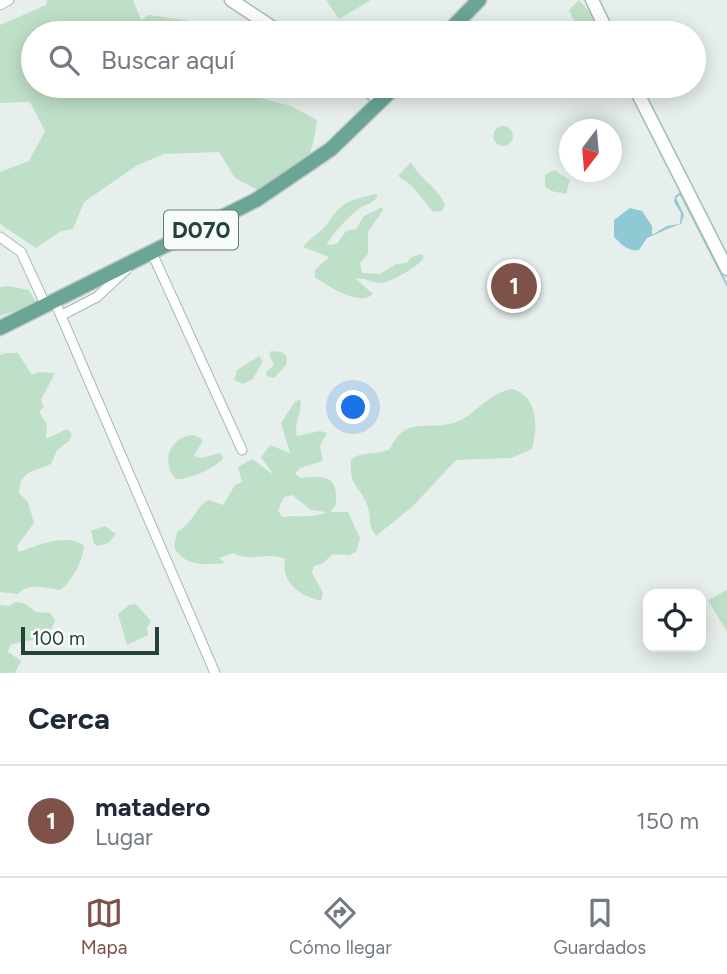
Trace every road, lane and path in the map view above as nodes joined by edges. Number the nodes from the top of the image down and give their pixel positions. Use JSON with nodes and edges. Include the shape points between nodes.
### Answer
{"nodes":[{"id":1,"x":9,"y":0,"type":"edge"},
{"id":2,"x":231,"y":0,"type":"edge"},
{"id":3,"x":479,"y":0,"type":"edge"},
{"id":4,"x":592,"y":0,"type":"edge"},
{"id":5,"x":0,"y":5,"type":"edge"},
{"id":6,"x":263,"y":21,"type":"edge"},
{"id":7,"x":459,"y":21,"type":"edge"},
{"id":8,"x":602,"y":21,"type":"edge"},
{"id":9,"x":379,"y":98,"type":"edge"},
{"id":10,"x":640,"y":98,"type":"edge"},
{"id":11,"x":382,"y":100,"type":"joint"},
{"id":12,"x":0,"y":237,"type":"edge"},
{"id":13,"x":152,"y":253,"type":"junction"},
{"id":14,"x":133,"y":263,"type":"junction"},
{"id":15,"x":727,"y":270,"type":"edge"},
{"id":16,"x":50,"y":304,"type":"junction"},
{"id":17,"x":66,"y":313,"type":"dead end"},
{"id":18,"x":0,"y":328,"type":"edge"},
{"id":19,"x":242,"y":450,"type":"dead end"},
{"id":20,"x":215,"y":673,"type":"edge"}],
"edges":[{"from":1,"to":5,"type":"street"},
{"from":2,"to":6,"type":"main road"},
{"from":3,"to":7,"type":"main road"},
{"from":4,"to":8,"type":"main road"},
{"from":9,"to":11,"type":"main road"},
{"from":10,"to":15,"type":"main road"},
{"from":11,"to":13,"type":"main road","number":"D070","via":[[331,149],[298,173],[226,217]]},
{"from":12,"to":16,"type":"street","via":[[21,252]]},
{"from":13,"to":14,"type":"main road","number":"D070"},
{"from":13,"to":19,"type":"street"},
{"from":14,"to":16,"type":"main road","number":"D070"},
{"from":14,"to":17,"type":"street","via":[[97,297]]},
{"from":16,"to":18,"type":"main road","number":"D070"},
{"from":16,"to":20,"type":"street"}]}
